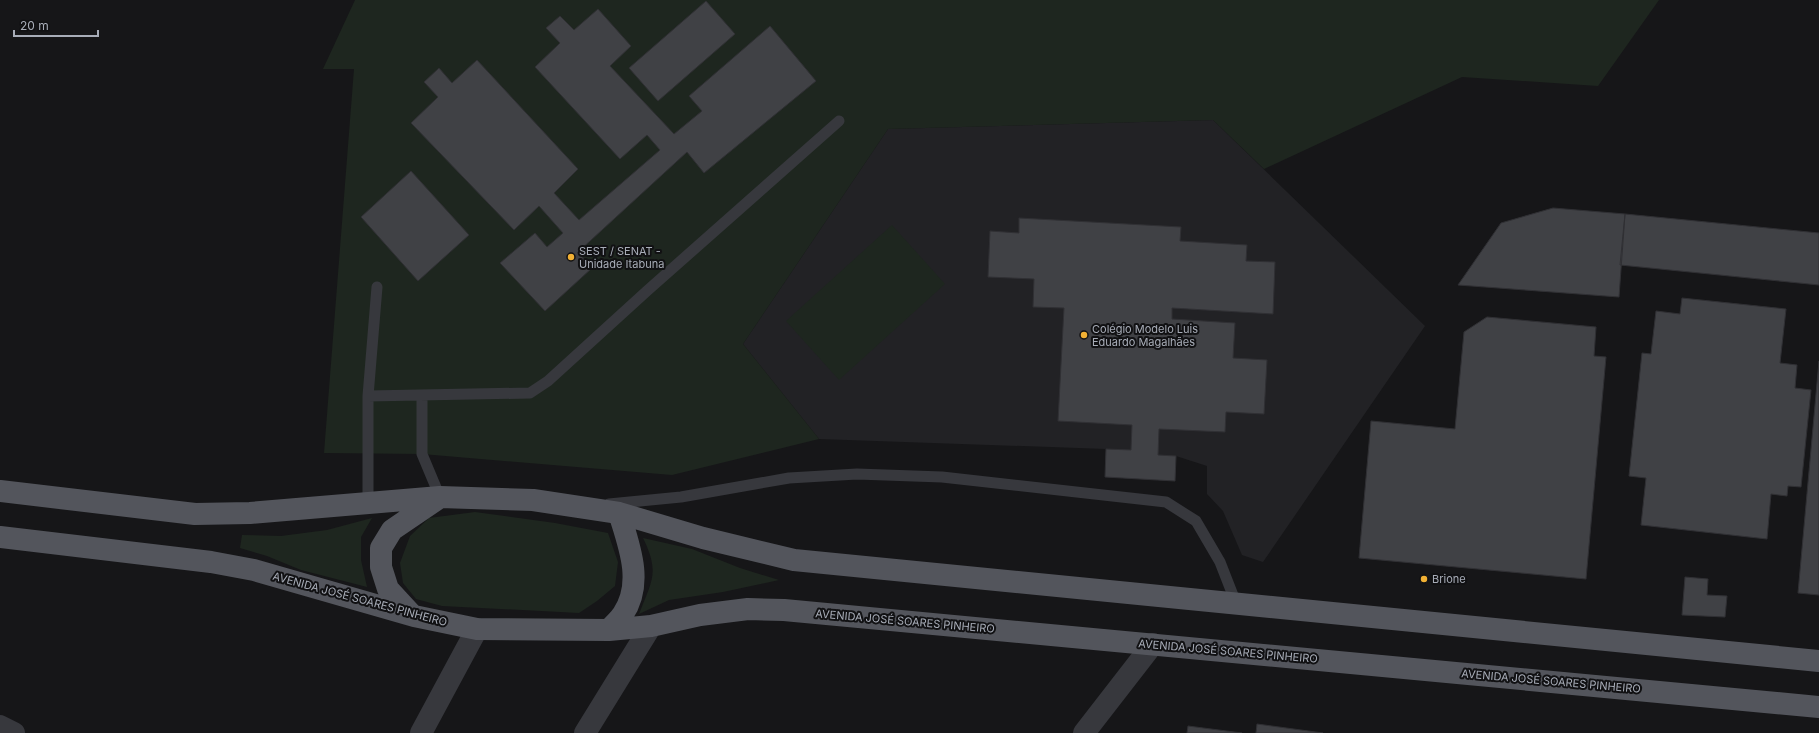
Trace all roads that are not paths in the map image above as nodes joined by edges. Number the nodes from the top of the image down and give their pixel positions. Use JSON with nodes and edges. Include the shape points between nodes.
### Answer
{"nodes":[{"id":1,"x":839,"y":121,"type":"dead end"},
{"id":2,"x":376,"y":286,"type":"dead end"},
{"id":3,"x":422,"y":395,"type":"junction"},
{"id":4,"x":368,"y":396,"type":"junction"},
{"id":5,"x":0,"y":491,"type":"edge"},
{"id":6,"x":440,"y":497,"type":"junction"},
{"id":7,"x":368,"y":503,"type":"junction"},
{"id":8,"x":579,"y":507,"type":"junction"},
{"id":9,"x":619,"y":513,"type":"junction"},
{"id":10,"x":0,"y":537,"type":"edge"},
{"id":11,"x":1236,"y":603,"type":"junction"},
{"id":12,"x":414,"y":616,"type":"junction"},
{"id":13,"x":651,"y":626,"type":"junction"},
{"id":14,"x":477,"y":629,"type":"junction"},
{"id":15,"x":609,"y":630,"type":"junction"},
{"id":16,"x":1153,"y":644,"type":"junction"},
{"id":17,"x":1819,"y":661,"type":"edge"},
{"id":18,"x":1819,"y":707,"type":"edge"},
{"id":19,"x":0,"y":726,"type":"edge"},
{"id":20,"x":14,"y":733,"type":"edge"},
{"id":21,"x":421,"y":733,"type":"edge"},
{"id":22,"x":585,"y":733,"type":"edge"},
{"id":23,"x":1084,"y":733,"type":"edge"}],
"edges":[{"from":1,"to":3,"type":"lane","via":[[548,381],[530,393]]},
{"from":2,"to":4,"type":"lane"},
{"from":3,"to":4,"type":"lane"},
{"from":3,"to":6,"type":"lane","via":[[422,454]]},
{"from":4,"to":7,"type":"lane"},
{"from":5,"to":7,"type":"main road","via":[[195,514],[250,513]]},
{"from":6,"to":7,"type":"main road"},
{"from":6,"to":8,"type":"main road","via":[[533,500]]},
{"from":6,"to":12,"type":"main road","via":[[392,530],[381,548],[381,567],[388,589]]},
{"from":8,"to":9,"type":"main road"},
{"from":8,"to":11,"type":"lane","via":[[681,497],[789,478],[857,474],[942,477],[1166,502],[1196,521],[1220,562]]},
{"from":9,"to":11,"type":"main road","via":[[703,538],[794,560]]},
{"from":9,"to":15,"type":"main road","via":[[631,551],[633,587],[623,615]]},
{"from":10,"to":12,"type":"main road","name":"AVENIDA JOSÉ SOARES PINHEIRO","via":[[211,562],[254,570]]},
{"from":11,"to":17,"type":"main road"},
{"from":12,"to":14,"type":"main road","name":"AVENIDA JOSÉ SOARES PINHEIRO"},
{"from":13,"to":15,"type":"main road","name":"AVENIDA JOSÉ SOARES PINHEIRO"},
{"from":13,"to":16,"type":"main road","name":"AVENIDA JOSÉ SOARES PINHEIRO","via":[[748,609],[784,610]]},
{"from":13,"to":22,"type":"street"},
{"from":14,"to":15,"type":"main road","name":"AVENIDA JOSÉ SOARES PINHEIRO"},
{"from":14,"to":21,"type":"street"},
{"from":16,"to":18,"type":"main road","name":"AVENIDA JOSÉ SOARES PINHEIRO"},
{"from":16,"to":23,"type":"street"},
{"from":19,"to":20,"type":"street"}]}
